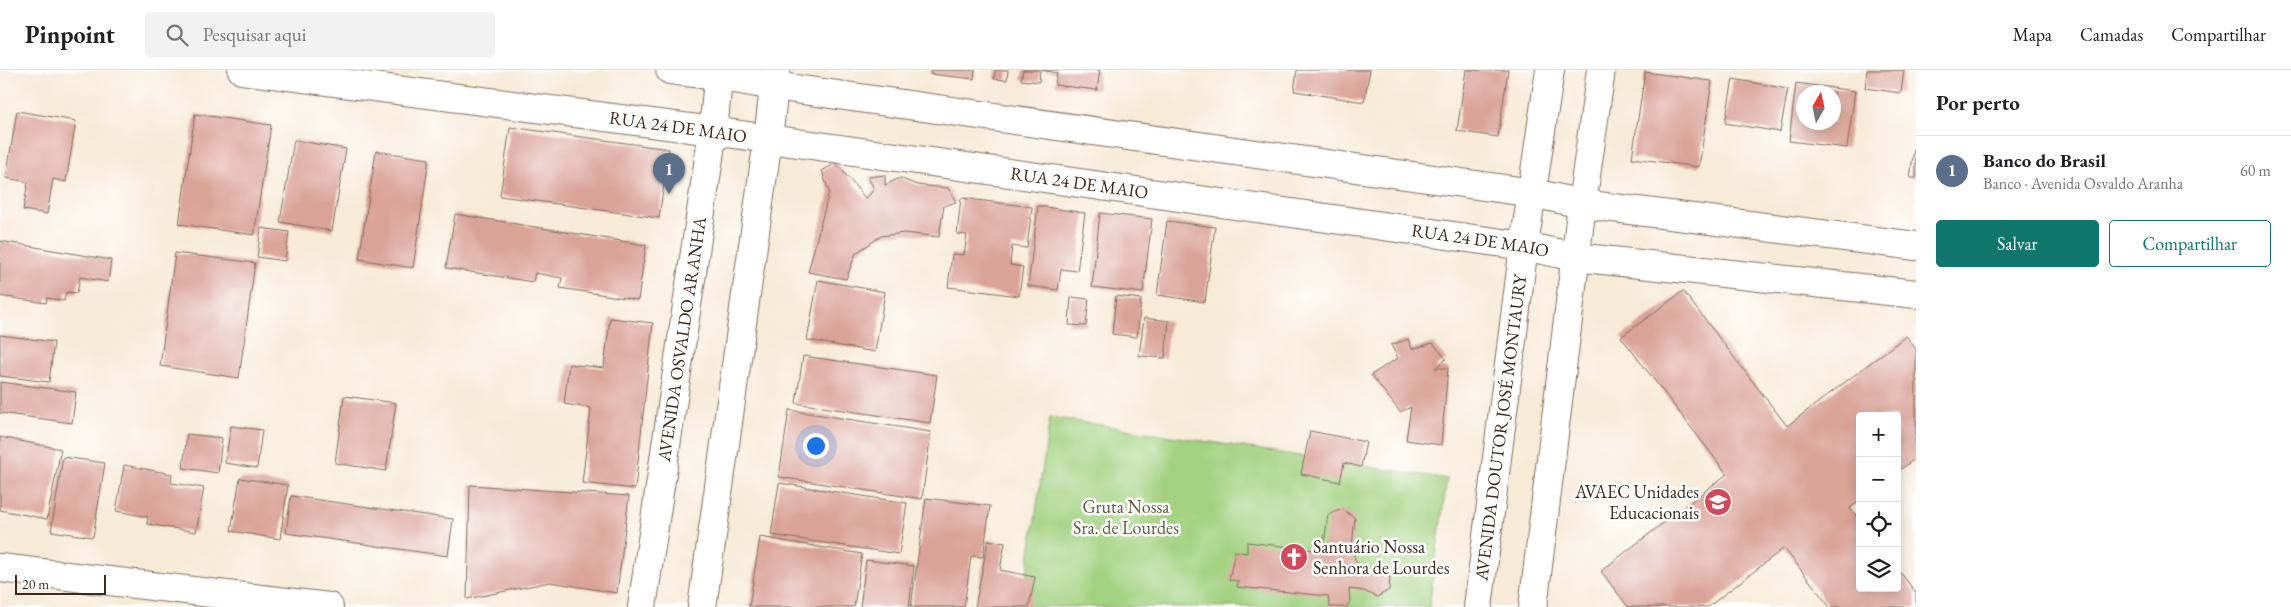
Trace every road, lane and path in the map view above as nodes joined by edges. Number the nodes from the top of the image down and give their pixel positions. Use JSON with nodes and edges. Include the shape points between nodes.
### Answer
{"nodes":[{"id":1,"x":242,"y":70,"type":"edge"},
{"id":2,"x":670,"y":70,"type":"edge"},
{"id":3,"x":1550,"y":70,"type":"edge"},
{"id":4,"x":1601,"y":70,"type":"edge"},
{"id":5,"x":719,"y":73,"type":"edge"},
{"id":6,"x":775,"y":78,"type":"edge"},
{"id":7,"x":713,"y":131,"type":"junction"},
{"id":8,"x":768,"y":139,"type":"junction"},
{"id":9,"x":1533,"y":193,"type":"junction"},
{"id":10,"x":1582,"y":204,"type":"junction"},
{"id":11,"x":1524,"y":246,"type":"junction"},
{"id":12,"x":1916,"y":246,"type":"edge"},
{"id":13,"x":1576,"y":257,"type":"junction"},
{"id":14,"x":1916,"y":294,"type":"edge"},
{"id":15,"x":0,"y":568,"type":"edge"},
{"id":16,"x":329,"y":607,"type":"edge"},
{"id":17,"x":642,"y":607,"type":"edge"},
{"id":18,"x":702,"y":607,"type":"edge"},
{"id":19,"x":1478,"y":607,"type":"edge"},
{"id":20,"x":1533,"y":607,"type":"edge"}],
"edges":[{"from":1,"to":7,"type":"street","name":"RUA 24 DE MAIO"},
{"from":2,"to":5,"type":"street"},
{"from":3,"to":9,"type":"street","name":"AVENIDA DOUTOR JOSÉ MONTAURY"},
{"from":4,"to":10,"type":"street"},
{"from":5,"to":6,"type":"street"},
{"from":5,"to":7,"type":"street","name":"AVENIDA OSVALDO ARANHA"},
{"from":6,"to":8,"type":"street"},
{"from":6,"to":9,"type":"street"},
{"from":7,"to":8,"type":"street","name":"RUA 24 DE MAIO"},
{"from":7,"to":17,"type":"street","name":"AVENIDA OSVALDO ARANHA"},
{"from":8,"to":11,"type":"street","name":"RUA 24 DE MAIO"},
{"from":8,"to":18,"type":"street"},
{"from":9,"to":10,"type":"street"},
{"from":9,"to":11,"type":"street","name":"AVENIDA DOUTOR JOSÉ MONTAURY"},
{"from":10,"to":12,"type":"street"},
{"from":10,"to":13,"type":"street"},
{"from":11,"to":13,"type":"street","name":"RUA 24 DE MAIO"},
{"from":11,"to":19,"type":"street","name":"AVENIDA DOUTOR JOSÉ MONTAURY"},
{"from":13,"to":14,"type":"street","name":"RUA 24 DE MAIO"},
{"from":13,"to":20,"type":"street"},
{"from":15,"to":16,"type":"street"}]}
